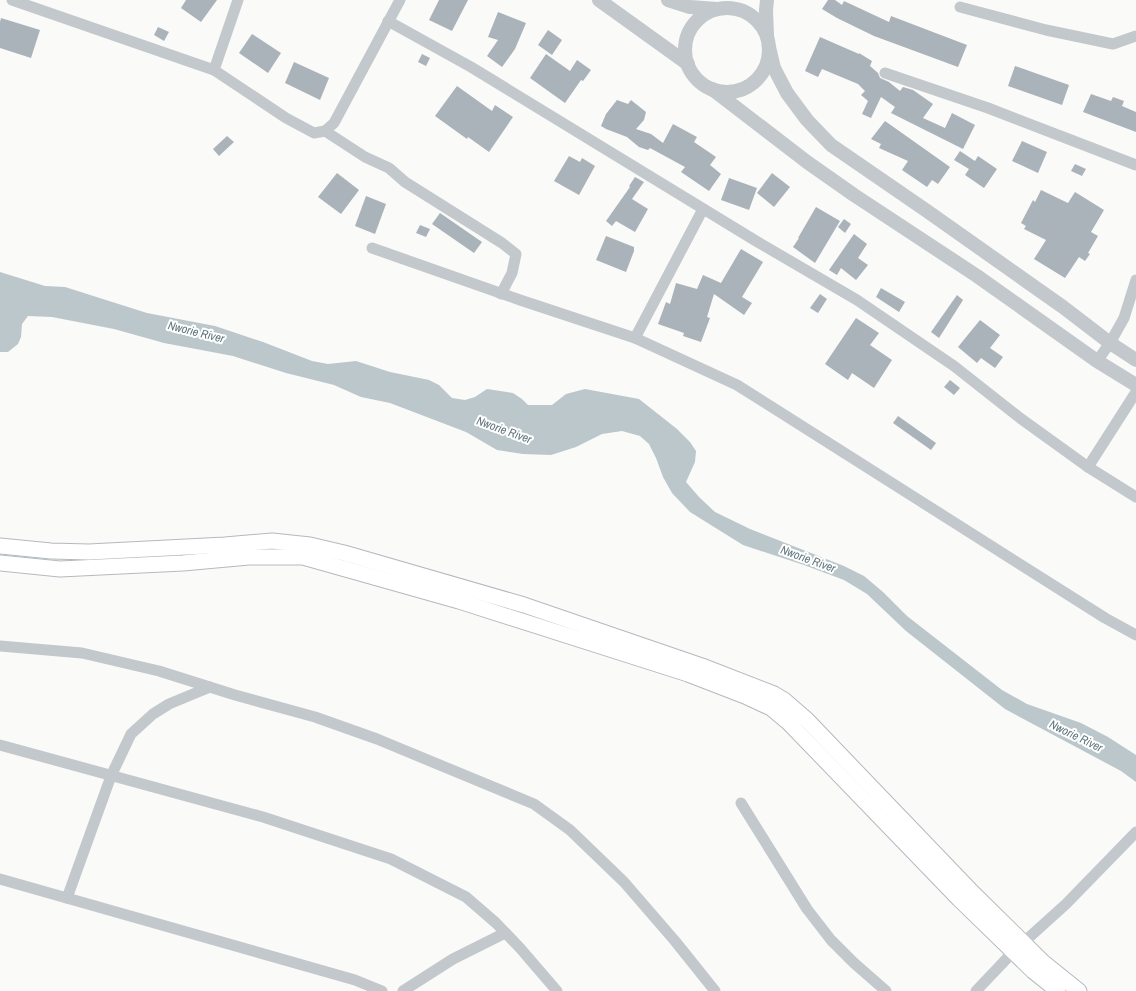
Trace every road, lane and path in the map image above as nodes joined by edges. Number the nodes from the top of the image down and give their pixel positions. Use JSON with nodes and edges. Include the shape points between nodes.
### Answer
{"nodes":[{"id":1,"x":12,"y":0,"type":"edge"},
{"id":2,"x":238,"y":0,"type":"edge"},
{"id":3,"x":400,"y":0,"type":"edge"},
{"id":4,"x":599,"y":0,"type":"edge"},
{"id":5,"x":668,"y":0,"type":"edge"},
{"id":6,"x":767,"y":0,"type":"edge"},
{"id":7,"x":728,"y":6,"type":"edge"},
{"id":8,"x":960,"y":7,"type":"dead end"},
{"id":9,"x":388,"y":21,"type":"junction"},
{"id":10,"x":1136,"y":36,"type":"edge"},
{"id":11,"x":768,"y":42,"type":"junction"},
{"id":12,"x":688,"y":64,"type":"junction"},
{"id":13,"x":214,"y":70,"type":"junction"},
{"id":14,"x":885,"y":73,"type":"dead end"},
{"id":15,"x":712,"y":89,"type":"junction"},
{"id":16,"x":326,"y":131,"type":"junction"},
{"id":17,"x":1136,"y":165,"type":"edge"},
{"id":18,"x":703,"y":209,"type":"junction"},
{"id":19,"x":372,"y":248,"type":"dead end"},
{"id":20,"x":1136,"y":280,"type":"edge"},
{"id":21,"x":502,"y":294,"type":"junction"},
{"id":22,"x":635,"y":338,"type":"junction"},
{"id":23,"x":1110,"y":343,"type":"junction"},
{"id":24,"x":1136,"y":360,"type":"edge"},
{"id":25,"x":1097,"y":361,"type":"junction"},
{"id":26,"x":1136,"y":384,"type":"edge"},
{"id":27,"x":1136,"y":392,"type":"edge"},
{"id":28,"x":1088,"y":467,"type":"junction"},
{"id":29,"x":1136,"y":497,"type":"edge"},
{"id":30,"x":0,"y":546,"type":"edge"},
{"id":31,"x":0,"y":563,"type":"edge"},
{"id":32,"x":1136,"y":635,"type":"edge"},
{"id":33,"x":0,"y":646,"type":"edge"},
{"id":34,"x":210,"y":687,"type":"junction"},
{"id":35,"x":0,"y":745,"type":"edge"},
{"id":36,"x":111,"y":776,"type":"junction"},
{"id":37,"x":741,"y":803,"type":"dead end"},
{"id":38,"x":1136,"y":832,"type":"edge"},
{"id":39,"x":0,"y":879,"type":"edge"},
{"id":40,"x":67,"y":898,"type":"junction"},
{"id":41,"x":505,"y":933,"type":"junction"},
{"id":42,"x":1018,"y":947,"type":"junction"},
{"id":43,"x":382,"y":991,"type":"edge"},
{"id":44,"x":403,"y":991,"type":"edge"},
{"id":45,"x":557,"y":991,"type":"edge"},
{"id":46,"x":715,"y":991,"type":"edge"},
{"id":47,"x":886,"y":991,"type":"edge"},
{"id":48,"x":976,"y":991,"type":"edge"},
{"id":49,"x":1058,"y":991,"type":"edge"},
{"id":50,"x":1079,"y":991,"type":"edge"}],
"edges":[{"from":1,"to":13,"type":"street"},
{"from":2,"to":13,"type":"street"},
{"from":3,"to":9,"type":"street"},
{"from":4,"to":12,"type":"street"},
{"from":5,"to":7,"type":"street","via":[[690,7]]},
{"from":6,"to":11,"type":"street"},
{"from":7,"to":11,"type":"street","via":[[753,17],[761,25]]},
{"from":7,"to":12,"type":"street","via":[[703,16],[691,30],[686,41],[685,53]]},
{"from":8,"to":10,"type":"street","via":[[1046,30],[1113,44]]},
{"from":9,"to":16,"type":"street","via":[[334,123]]},
{"from":9,"to":18,"type":"street","via":[[472,67]]},
{"from":11,"to":15,"type":"street","via":[[768,59],[756,80],[735,91],[723,92]]},
{"from":11,"to":23,"type":"street","via":[[774,68],[787,93],[807,120],[831,145],[928,211]]},
{"from":12,"to":15,"type":"street","via":[[693,75]]},
{"from":13,"to":16,"type":"street","via":[[286,118],[314,133]]},
{"from":14,"to":17,"type":"street","via":[[988,108]]},
{"from":15,"to":25,"type":"street","via":[[807,162],[977,276]]},
{"from":16,"to":21,"type":"street","via":[[365,157],[389,168],[406,182],[516,254],[512,273]]},
{"from":18,"to":22,"type":"street"},
{"from":18,"to":28,"type":"street","via":[[857,300],[954,366]]},
{"from":19,"to":21,"type":"street"},
{"from":20,"to":23,"type":"street","via":[[1124,318]]},
{"from":21,"to":22,"type":"street"},
{"from":22,"to":32,"type":"street","via":[[737,385],[1085,606]]},
{"from":23,"to":24,"type":"street"},
{"from":23,"to":25,"type":"street"},
{"from":25,"to":26,"type":"street"},
{"from":27,"to":28,"type":"street"},
{"from":28,"to":29,"type":"street"},
{"from":30,"to":42,"type":"main road","via":[[89,552],[272,541],[310,545],[524,605],[702,666],[774,694],[807,720],[970,890]]},
{"from":31,"to":42,"type":"main road","via":[[60,569],[249,557],[303,557],[474,606],[651,662],[738,693],[771,708],[789,723],[959,899]]},
{"from":33,"to":34,"type":"street","via":[[82,653],[159,671]]},
{"from":34,"to":36,"type":"street","via":[[169,704],[153,714],[131,734]]},
{"from":34,"to":46,"type":"street","via":[[315,717],[377,739],[534,804],[570,830],[624,882]]},
{"from":35,"to":36,"type":"street"},
{"from":36,"to":40,"type":"street"},
{"from":36,"to":41,"type":"street","via":[[263,818],[392,859],[466,896]]},
{"from":37,"to":47,"type":"street","via":[[807,909],[831,940]]},
{"from":38,"to":42,"type":"street"},
{"from":39,"to":40,"type":"street"},
{"from":40,"to":43,"type":"street","via":[[355,980]]},
{"from":41,"to":44,"type":"street","via":[[454,959]]},
{"from":41,"to":45,"type":"street"},
{"from":42,"to":48,"type":"street"},
{"from":42,"to":49,"type":"main road","via":[[1033,971]]},
{"from":42,"to":50,"type":"main road","via":[[1043,962]]}]}
